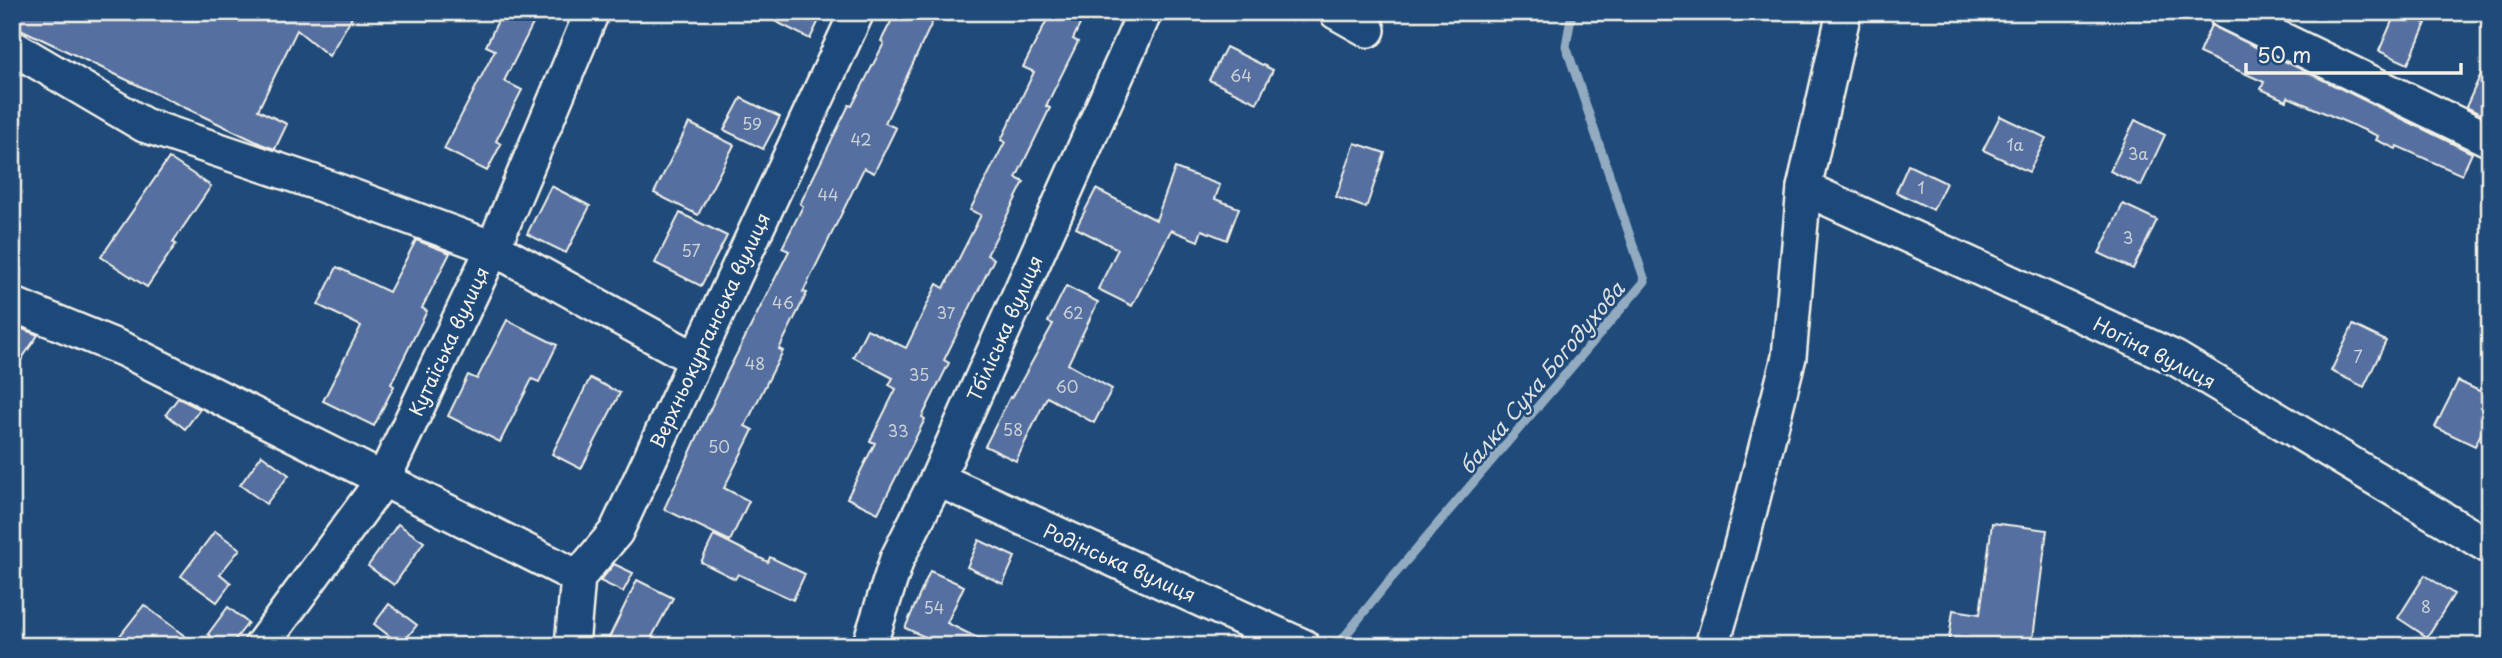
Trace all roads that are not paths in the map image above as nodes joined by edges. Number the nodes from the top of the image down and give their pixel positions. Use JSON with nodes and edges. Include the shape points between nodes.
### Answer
{"nodes":[{"id":1,"x":592,"y":12,"type":"edge"},
{"id":2,"x":857,"y":12,"type":"edge"},
{"id":3,"x":1144,"y":12,"type":"edge"},
{"id":4,"x":1336,"y":12,"type":"edge"},
{"id":5,"x":1844,"y":12,"type":"edge"},
{"id":6,"x":2225,"y":12,"type":"edge"},
{"id":7,"x":1368,"y":30,"type":"dead end"},
{"id":8,"x":12,"y":47,"type":"edge"},
{"id":9,"x":2490,"y":140,"type":"edge"},
{"id":10,"x":1804,"y":188,"type":"junction"},
{"id":11,"x":493,"y":248,"type":"junction"},
{"id":12,"x":12,"y":304,"type":"edge"},
{"id":13,"x":695,"y":359,"type":"junction"},
{"id":14,"x":937,"y":478,"type":"junction"},
{"id":15,"x":383,"y":480,"type":"junction"},
{"id":16,"x":2490,"y":547,"type":"edge"},
{"id":17,"x":578,"y":577,"type":"junction"},
{"id":18,"x":261,"y":646,"type":"edge"},
{"id":19,"x":572,"y":646,"type":"edge"},
{"id":20,"x":869,"y":646,"type":"edge"},
{"id":21,"x":1303,"y":646,"type":"edge"},
{"id":22,"x":1712,"y":646,"type":"edge"}],
"edges":[{"from":1,"to":11,"type":"street","name":"Кутаїська вулиця"},
{"from":2,"to":13,"type":"street","name":"Верхньокурганська вулиця"},
{"from":3,"to":14,"type":"street","name":"Тбіліська вулиця"},
{"from":4,"to":7,"type":"street"},
{"from":5,"to":10,"type":"street"},
{"from":6,"to":9,"type":"street"},
{"from":8,"to":11,"type":"street","via":[[144,125]]},
{"from":10,"to":16,"type":"street","name":"Ногіна вулиця","via":[[2175,358]]},
{"from":10,"to":22,"type":"street","via":[[1789,357]]},
{"from":11,"to":13,"type":"street"},
{"from":11,"to":15,"type":"street","name":"Кутаїська вулиця"},
{"from":12,"to":15,"type":"street","via":[[125,350]]},
{"from":13,"to":17,"type":"street","name":"Верхньокурганська вулиця","via":[[616,532]]},
{"from":14,"to":20,"type":"street","name":"Тбіліська вулиця","via":[[897,559]]},
{"from":14,"to":21,"type":"street","name":"Родінська вулиця"},
{"from":15,"to":17,"type":"street"},
{"from":15,"to":18,"type":"street","name":"Кутаїська вулиця"},
{"from":17,"to":19,"type":"street"}]}
